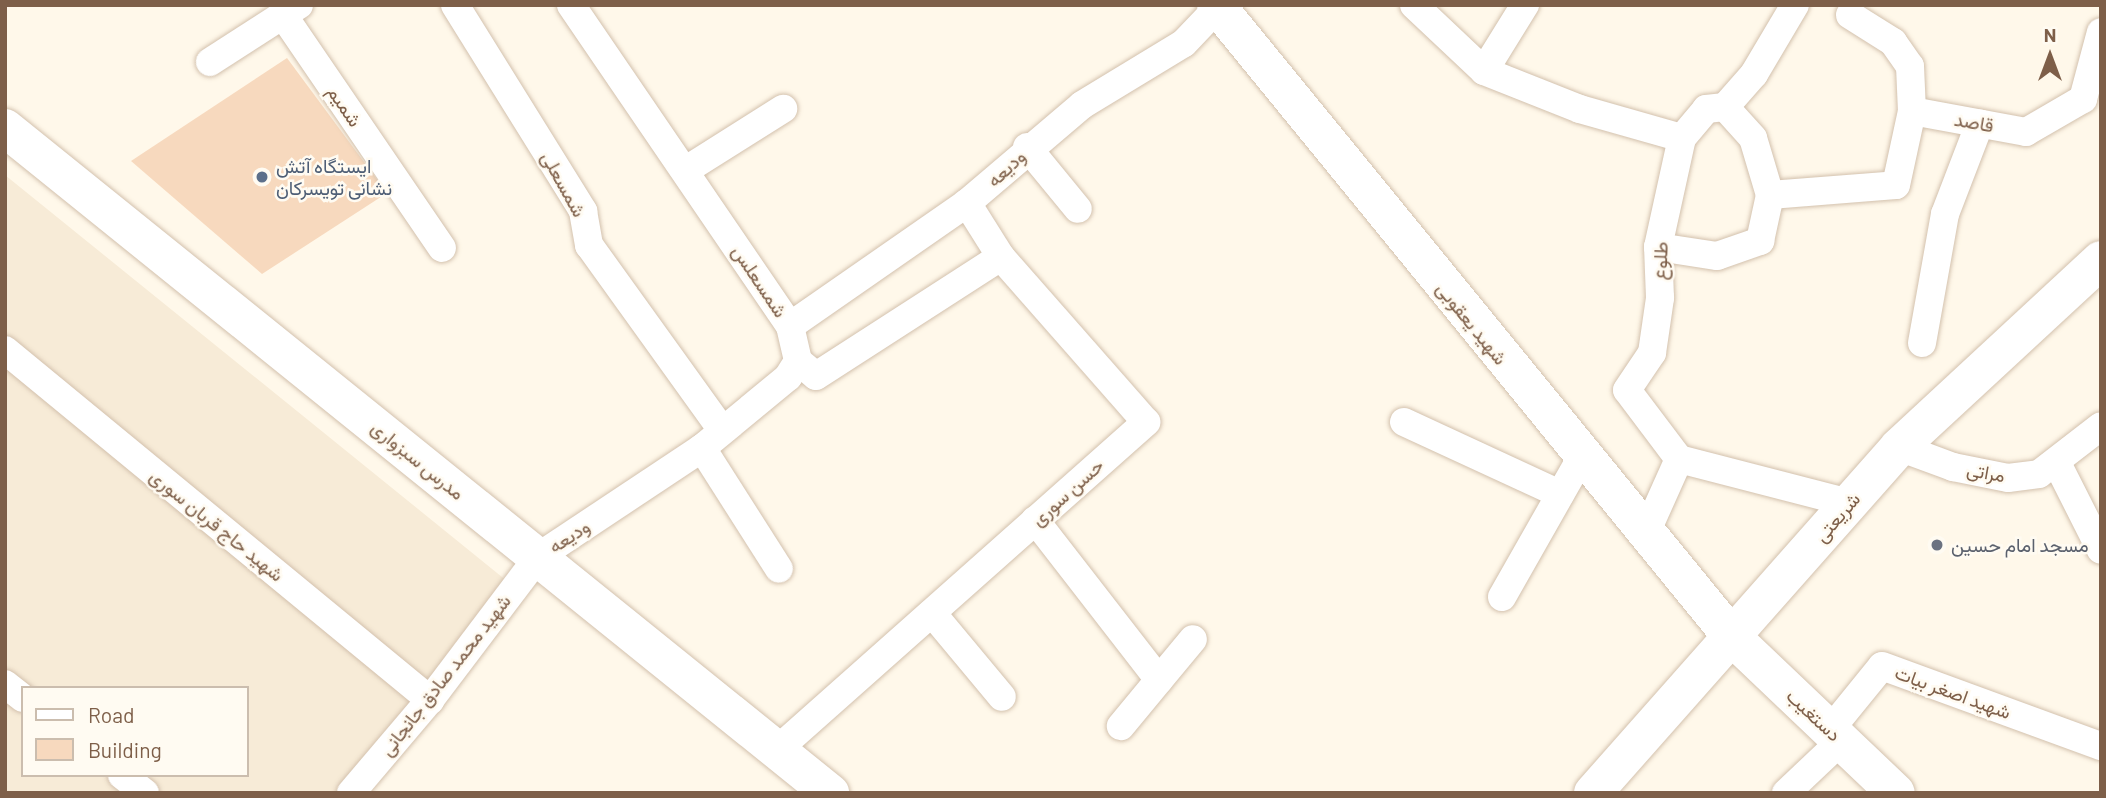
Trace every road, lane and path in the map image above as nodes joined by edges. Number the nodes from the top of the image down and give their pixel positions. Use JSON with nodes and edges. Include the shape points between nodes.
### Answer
{"nodes":[{"id":1,"x":455,"y":5,"type":"edge"},
{"id":2,"x":571,"y":5,"type":"edge"},
{"id":3,"x":1414,"y":5,"type":"edge"},
{"id":4,"x":1525,"y":5,"type":"edge"},
{"id":5,"x":1795,"y":5,"type":"edge"},
{"id":6,"x":1218,"y":6,"type":"edge"},
{"id":7,"x":1848,"y":9,"type":"edge"},
{"id":8,"x":291,"y":10,"type":"edge"},
{"id":9,"x":2101,"y":32,"type":"edge"},
{"id":10,"x":210,"y":62,"type":"dead end"},
{"id":11,"x":1484,"y":71,"type":"junction"},
{"id":12,"x":1725,"y":107,"type":"junction"},
{"id":13,"x":783,"y":109,"type":"dead end"},
{"id":14,"x":1912,"y":111,"type":"junction"},
{"id":15,"x":1980,"y":123,"type":"junction"},
{"id":16,"x":5,"y":128,"type":"edge"},
{"id":17,"x":1682,"y":138,"type":"junction"},
{"id":18,"x":1027,"y":147,"type":"junction"},
{"id":19,"x":686,"y":170,"type":"junction"},
{"id":20,"x":1770,"y":195,"type":"junction"},
{"id":21,"x":967,"y":203,"type":"junction"},
{"id":22,"x":1078,"y":209,"type":"dead end"},
{"id":23,"x":1658,"y":247,"type":"junction"},
{"id":24,"x":442,"y":248,"type":"dead end"},
{"id":25,"x":1001,"y":257,"type":"junction"},
{"id":26,"x":2101,"y":260,"type":"edge"},
{"id":27,"x":790,"y":326,"type":"junction"},
{"id":28,"x":1922,"y":342,"type":"dead end"},
{"id":29,"x":5,"y":350,"type":"edge"},
{"id":30,"x":797,"y":361,"type":"junction"},
{"id":31,"x":1404,"y":422,"type":"dead end"},
{"id":32,"x":2101,"y":426,"type":"edge"},
{"id":33,"x":711,"y":438,"type":"junction"},
{"id":34,"x":1899,"y":447,"type":"junction"},
{"id":35,"x":1581,"y":458,"type":"junction"},
{"id":36,"x":1679,"y":459,"type":"junction"},
{"id":37,"x":2057,"y":463,"type":"junction"},
{"id":38,"x":1560,"y":494,"type":"junction"},
{"id":39,"x":1849,"y":503,"type":"junction"},
{"id":40,"x":1035,"y":520,"type":"junction"},
{"id":41,"x":1646,"y":535,"type":"junction"},
{"id":42,"x":2101,"y":550,"type":"edge"},
{"id":43,"x":538,"y":556,"type":"junction"},
{"id":44,"x":779,"y":569,"type":"dead end"},
{"id":45,"x":1503,"y":597,"type":"dead end"},
{"id":46,"x":932,"y":613,"type":"junction"},
{"id":47,"x":1732,"y":637,"type":"junction"},
{"id":48,"x":1193,"y":639,"type":"dead end"},
{"id":49,"x":1159,"y":680,"type":"junction"},
{"id":50,"x":5,"y":684,"type":"edge"},
{"id":51,"x":21,"y":696,"type":"edge"},
{"id":52,"x":1002,"y":697,"type":"dead end"},
{"id":53,"x":430,"y":700,"type":"junction"},
{"id":54,"x":1121,"y":726,"type":"dead end"},
{"id":55,"x":1836,"y":735,"type":"junction"},
{"id":56,"x":2101,"y":747,"type":"edge"},
{"id":57,"x":777,"y":750,"type":"junction"},
{"id":58,"x":125,"y":777,"type":"edge"},
{"id":59,"x":145,"y":793,"type":"edge"},
{"id":60,"x":351,"y":793,"type":"edge"},
{"id":61,"x":830,"y":793,"type":"edge"},
{"id":62,"x":1593,"y":793,"type":"edge"},
{"id":63,"x":1786,"y":793,"type":"edge"},
{"id":64,"x":1896,"y":793,"type":"edge"}],
"edges":[{"from":1,"to":33,"type":"street","name":"شمسعلی","via":[[583,211],[589,245]]},
{"from":2,"to":19,"type":"street","name":"شمسعلس"},
{"from":3,"to":11,"type":"street"},
{"from":4,"to":11,"type":"street"},
{"from":5,"to":12,"type":"street","name":"طلوع","via":[[1754,74]]},
{"from":6,"to":18,"type":"street","name":"ودیعه","via":[[1184,43],[1082,104]]},
{"from":6,"to":35,"type":"main road","name":"شهید یعقوبی"},
{"from":7,"to":14,"type":"street","via":[[1893,42],[1910,66]]},
{"from":8,"to":10,"type":"street"},
{"from":8,"to":24,"type":"street","name":"شمیم"},
{"from":9,"to":15,"type":"street","name":"قاصد","via":[[2083,99],[2026,132]]},
{"from":11,"to":17,"type":"street","via":[[1580,109]]},
{"from":12,"to":17,"type":"street","name":"طلوع","via":[[1706,108]]},
{"from":12,"to":20,"type":"street","via":[[1753,138]]},
{"from":13,"to":19,"type":"street"},
{"from":14,"to":15,"type":"street","name":"قاصد"},
{"from":14,"to":20,"type":"street","via":[[1896,185]]},
{"from":15,"to":28,"type":"street","via":[[1945,214]]},
{"from":16,"to":43,"type":"main road","name":"مدرس سبزواری"},
{"from":17,"to":23,"type":"street","name":"طلوع"},
{"from":18,"to":21,"type":"street","name":"ودیعه"},
{"from":18,"to":22,"type":"street"},
{"from":19,"to":27,"type":"street","name":"شمسعلس"},
{"from":20,"to":23,"type":"street","via":[[1760,241],[1717,256]]},
{"from":21,"to":25,"type":"street","name":"حسن سوری"},
{"from":21,"to":27,"type":"street","name":"ودیعه"},
{"from":23,"to":36,"type":"street","name":"طلوع","via":[[1660,299],[1652,353],[1627,390]]},
{"from":25,"to":30,"type":"street","via":[[816,376]]},
{"from":25,"to":40,"type":"street","name":"حسن سوری","via":[[1146,422]]},
{"from":26,"to":34,"type":"main road","name":"شریعتی"},
{"from":27,"to":30,"type":"street","name":"شمسعلس"},
{"from":29,"to":53,"type":"street","name":"شهید حاج قربان سوری"},
{"from":30,"to":33,"type":"street","name":"ودیعه","via":[[788,377]]},
{"from":31,"to":38,"type":"street"},
{"from":32,"to":37,"type":"street","name":"مراتی"},
{"from":33,"to":43,"type":"street","name":"ودیعه"},
{"from":33,"to":44,"type":"street","name":"شمسعلی"},
{"from":34,"to":37,"type":"street","name":"مراتی","via":[[1953,467],[2008,478],[2039,474]]},
{"from":34,"to":39,"type":"main road","name":"شریعتی"},
{"from":35,"to":38,"type":"street"},
{"from":35,"to":41,"type":"main road","name":"شهید یعقوبی"},
{"from":36,"to":39,"type":"street"},
{"from":36,"to":41,"type":"street"},
{"from":37,"to":42,"type":"street"},
{"from":38,"to":45,"type":"street"},
{"from":39,"to":47,"type":"main road","name":"شریعتی"},
{"from":40,"to":46,"type":"street","name":"حسن سوری"},
{"from":40,"to":49,"type":"street"},
{"from":41,"to":47,"type":"main road","name":"شهید یعقوبی"},
{"from":43,"to":53,"type":"street","name":"شهید محمد صادق جانجانی"},
{"from":43,"to":57,"type":"main road","name":"مدرس سبزواری"},
{"from":46,"to":52,"type":"street"},
{"from":46,"to":57,"type":"street","name":"حسن سوری"},
{"from":47,"to":55,"type":"main road","name":"دستغیب"},
{"from":47,"to":62,"type":"main road","name":"شریعتی"},
{"from":48,"to":49,"type":"street"},
{"from":49,"to":54,"type":"street"},
{"from":50,"to":51,"type":"street"},
{"from":53,"to":60,"type":"street","name":"شهید محمد صادق جانجانی"},
{"from":55,"to":56,"type":"street","name":"شهید اصغر بیات","via":[[1882,666]]},
{"from":55,"to":63,"type":"street"},
{"from":55,"to":64,"type":"main road","name":"دستغیب"},
{"from":57,"to":61,"type":"main road","name":"مدرس سبزواری"},
{"from":58,"to":59,"type":"street"}]}
